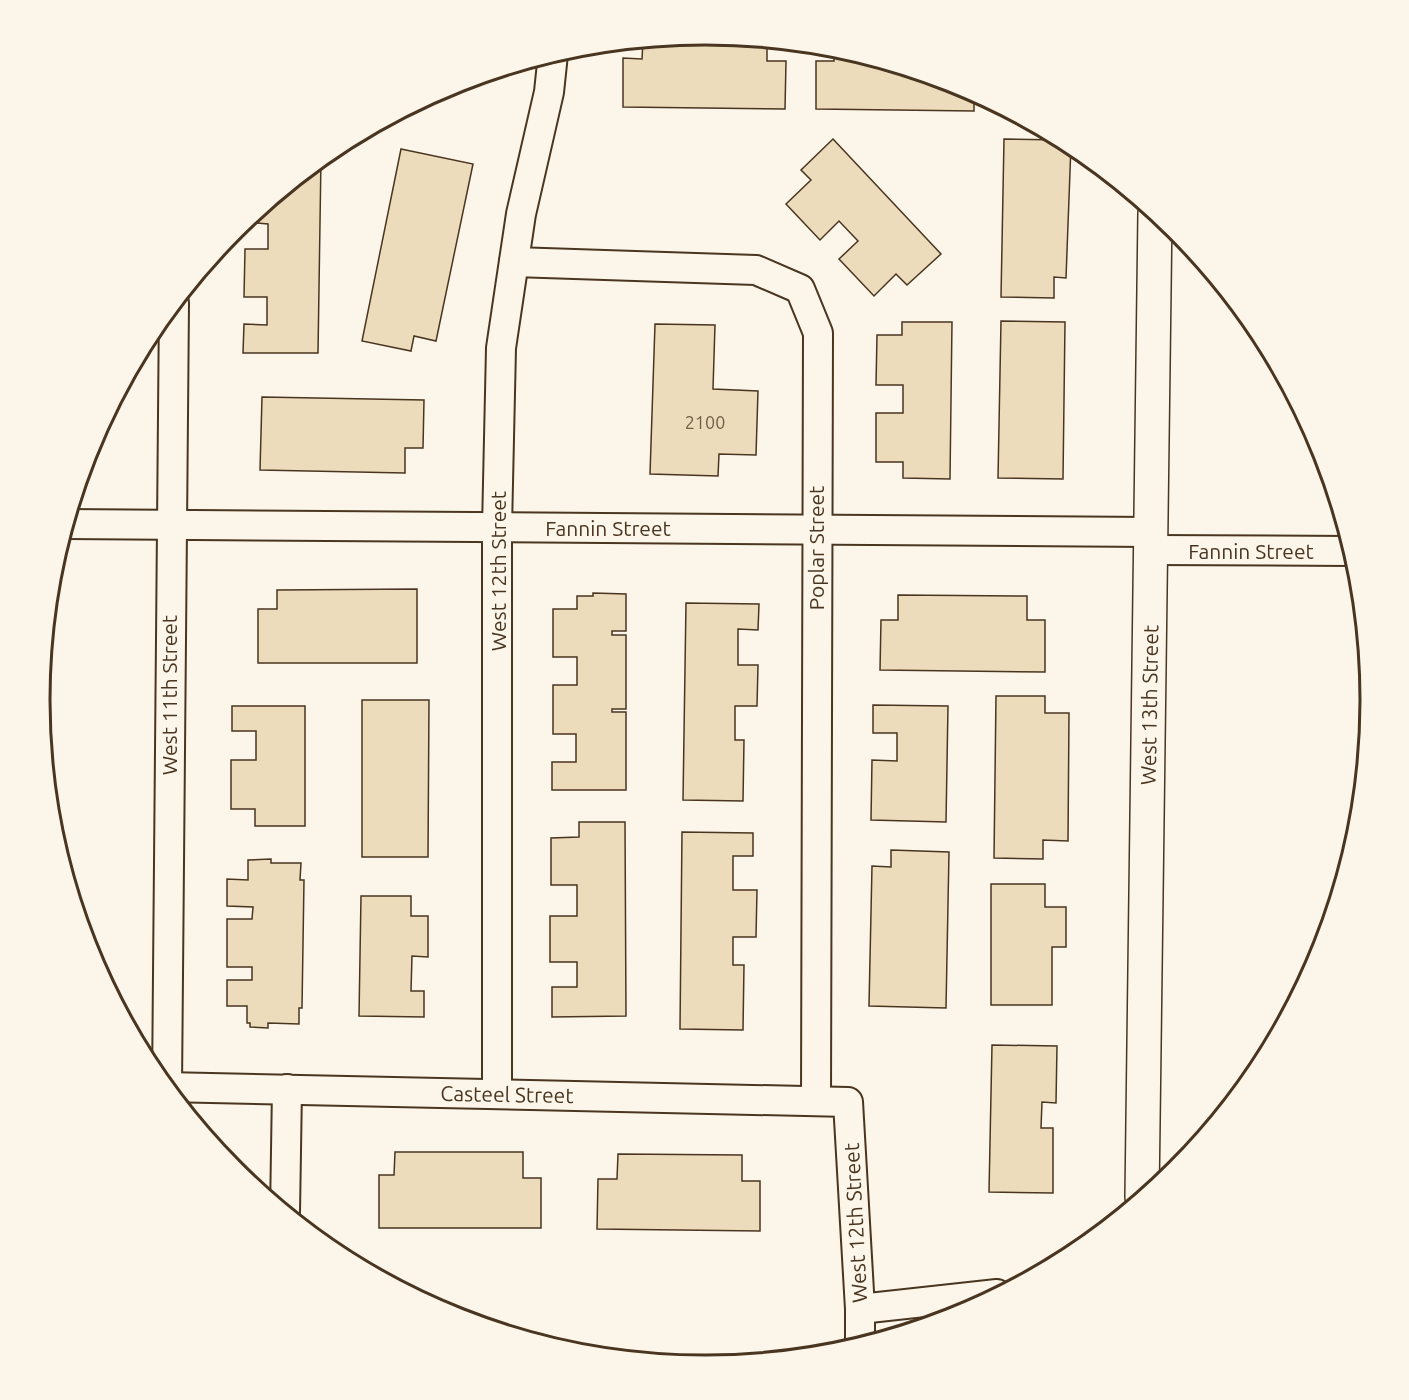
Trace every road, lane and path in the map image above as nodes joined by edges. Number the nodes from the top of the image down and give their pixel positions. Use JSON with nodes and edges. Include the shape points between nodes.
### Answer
{"nodes":[{"id":1,"x":553,"y":63,"type":"edge"},
{"id":2,"x":1155,"y":225,"type":"edge"},
{"id":3,"x":514,"y":262,"type":"junction"},
{"id":4,"x":174,"y":317,"type":"edge"},
{"id":5,"x":74,"y":524,"type":"edge"},
{"id":6,"x":170,"y":526,"type":"junction"},
{"id":7,"x":497,"y":528,"type":"junction"},
{"id":8,"x":816,"y":530,"type":"junction"},
{"id":9,"x":1151,"y":541,"type":"junction"},
{"id":10,"x":1342,"y":550,"type":"edge"},
{"id":11,"x":166,"y":1073,"type":"edge"},
{"id":12,"x":177,"y":1087,"type":"edge"},
{"id":13,"x":287,"y":1089,"type":"junction"},
{"id":14,"x":497,"y":1094,"type":"junction"},
{"id":15,"x":816,"y":1101,"type":"junction"},
{"id":16,"x":848,"y":1102,"type":"joint"},
{"id":17,"x":1142,"y":1186,"type":"edge"},
{"id":18,"x":285,"y":1202,"type":"edge"},
{"id":19,"x":973,"y":1297,"type":"edge"},
{"id":20,"x":860,"y":1309,"type":"junction"},
{"id":21,"x":860,"y":1336,"type":"edge"}],
"edges":[{"from":1,"to":3,"type":"street","name":"West 12th Street"},
{"from":2,"to":9,"type":"street","name":"West 13th Street"},
{"from":3,"to":7,"type":"street","name":"West 12th Street","via":[[501,348]]},
{"from":3,"to":8,"type":"street","name":"Poplar Street","via":[[756,270],[800,289],[818,333]]},
{"from":4,"to":6,"type":"street","name":"West 11th Street"},
{"from":5,"to":6,"type":"street","name":"Fannin Street"},
{"from":6,"to":7,"type":"street","name":"Fannin Street"},
{"from":6,"to":11,"type":"street","name":"West 11th Street"},
{"from":7,"to":8,"type":"street","name":"Fannin Street"},
{"from":7,"to":14,"type":"street","name":"West 12th Street"},
{"from":8,"to":9,"type":"street","name":"Fannin Street"},
{"from":8,"to":15,"type":"street","name":"Poplar Street"},
{"from":9,"to":10,"type":"street","name":"Fannin Street"},
{"from":9,"to":17,"type":"street","name":"West 13th Street"},
{"from":12,"to":13,"type":"street","name":"Casteel Street"},
{"from":13,"to":14,"type":"street","name":"Casteel Street"},
{"from":13,"to":18,"type":"street"},
{"from":14,"to":15,"type":"street","name":"Casteel Street"},
{"from":15,"to":16,"type":"street","name":"Casteel Street"},
{"from":16,"to":20,"type":"street","name":"West 12th Street"},
{"from":19,"to":20,"type":"street"},
{"from":20,"to":21,"type":"street","name":"West 12th Street"}]}
